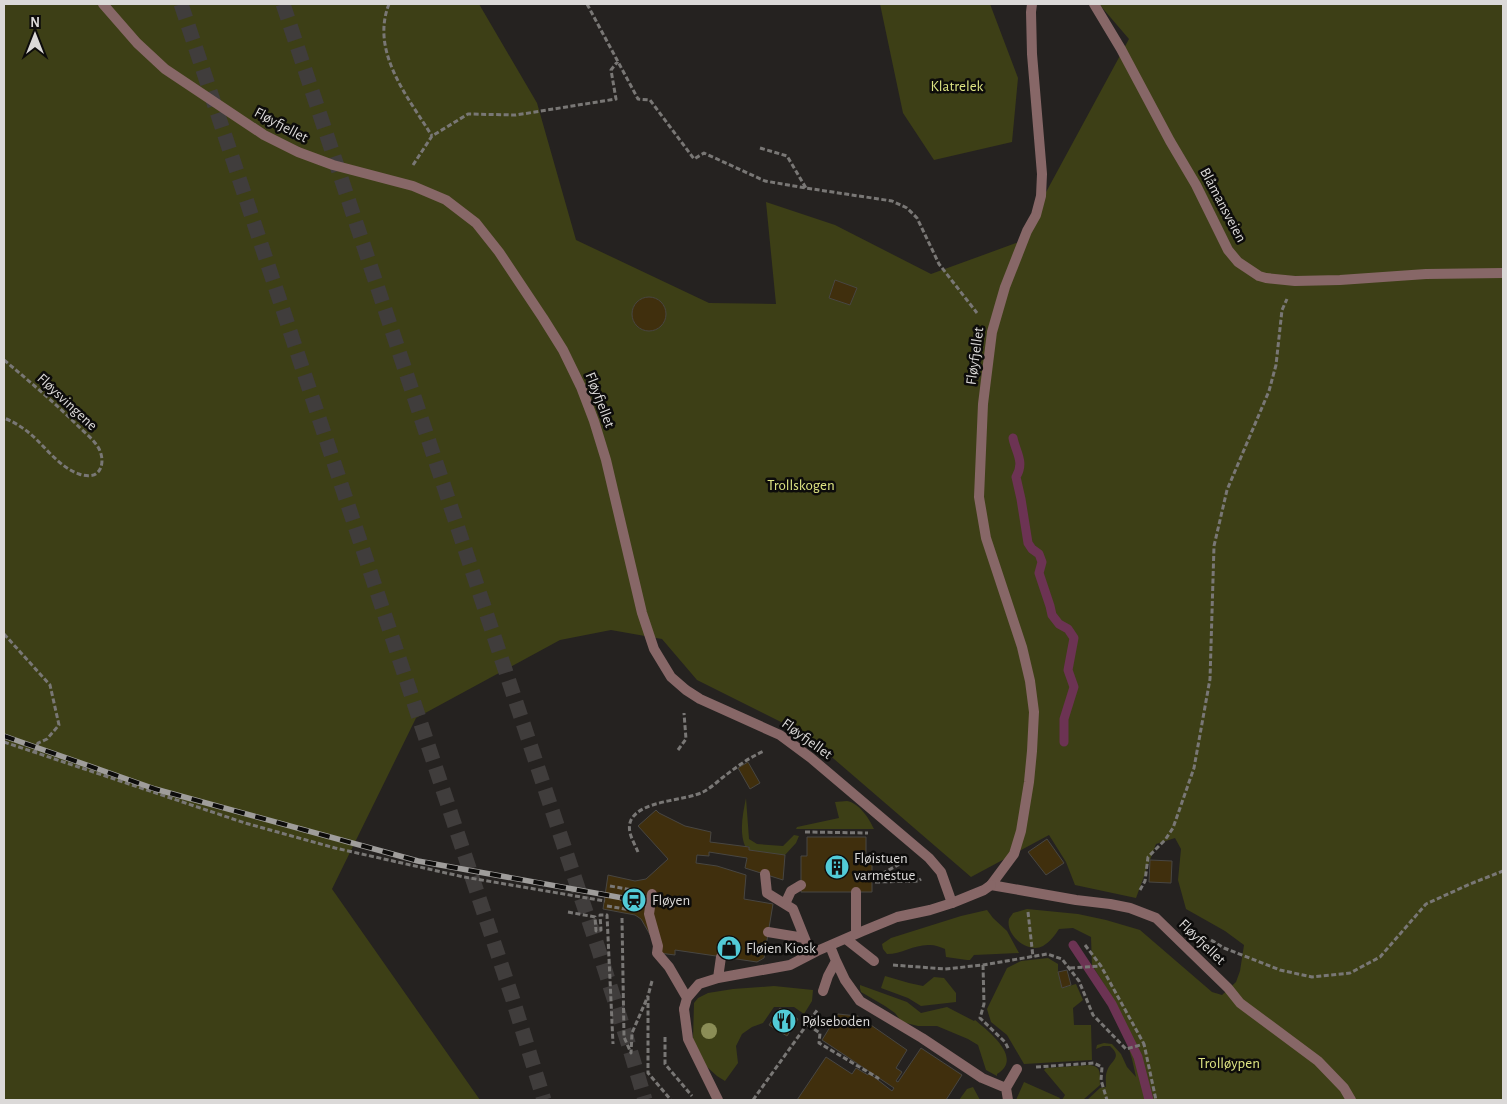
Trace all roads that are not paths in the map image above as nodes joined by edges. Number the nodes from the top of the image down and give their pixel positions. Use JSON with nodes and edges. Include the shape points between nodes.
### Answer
{"nodes":[{"id":1,"x":102,"y":4,"type":"edge"},
{"id":2,"x":1032,"y":4,"type":"edge"},
{"id":3,"x":1094,"y":4,"type":"edge"},
{"id":4,"x":1503,"y":273,"type":"edge"},
{"id":5,"x":765,"y":874,"type":"dead end"},
{"id":6,"x":801,"y":885,"type":"dead end"},
{"id":7,"x":991,"y":885,"type":"junction"},
{"id":8,"x":856,"y":892,"type":"dead end"},
{"id":9,"x":652,"y":894,"type":"dead end"},
{"id":10,"x":952,"y":903,"type":"junction"},
{"id":11,"x":785,"y":904,"type":"junction"},
{"id":12,"x":768,"y":932,"type":"dead end"},
{"id":13,"x":856,"y":934,"type":"junction"},
{"id":14,"x":804,"y":938,"type":"junction"},
{"id":15,"x":846,"y":939,"type":"junction"},
{"id":16,"x":830,"y":946,"type":"junction"},
{"id":17,"x":811,"y":954,"type":"junction"},
{"id":18,"x":721,"y":957,"type":"dead end"},
{"id":19,"x":874,"y":961,"type":"road end"},
{"id":20,"x":836,"y":962,"type":"junction"},
{"id":21,"x":718,"y":978,"type":"junction"},
{"id":22,"x":823,"y":991,"type":"dead end"},
{"id":23,"x":687,"y":998,"type":"junction"},
{"id":24,"x":1017,"y":1068,"type":"road end"},
{"id":25,"x":1006,"y":1088,"type":"junction"},
{"id":26,"x":718,"y":1100,"type":"edge"},
{"id":27,"x":1008,"y":1100,"type":"edge"},
{"id":28,"x":1351,"y":1100,"type":"edge"}],
"edges":[{"from":1,"to":10,"type":"street","name":"Fløyfjellet","via":[[165,69],[264,135],[333,165],[401,182],[446,200],[476,223],[499,252],[563,350],[581,387],[596,429],[642,613],[654,649],[671,677],[700,699],[780,735],[811,758],[929,858],[941,872]]},
{"from":2,"to":7,"type":"street","name":"Fløyfjellet","via":[[1041,196],[1005,286],[992,332],[983,404],[979,497],[986,538],[1022,647],[1034,712],[1029,782],[1021,831],[1014,854]]},
{"from":3,"to":4,"type":"street","name":"Blåmansveien","via":[[1196,185],[1228,250],[1238,262],[1259,276],[1296,281]]},
{"from":5,"to":11,"type":"street","via":[[767,893]]},
{"from":6,"to":11,"type":"street","via":[[791,891]]},
{"from":7,"to":10,"type":"street","name":"Fløyfjellet"},
{"from":7,"to":28,"type":"street","name":"Fløyfjellet","via":[[1110,904],[1156,918],[1240,1003],[1318,1060]]},
{"from":8,"to":13,"type":"street"},
{"from":9,"to":23,"type":"street","via":[[650,916],[657,952]]},
{"from":10,"to":13,"type":"street","name":"Fløyfjellet","via":[[898,917]]},
{"from":11,"to":14,"type":"street","via":[[792,909]]},
{"from":12,"to":14,"type":"street"},
{"from":13,"to":15,"type":"street","name":"Fløyfjellet"},
{"from":14,"to":17,"type":"street"},
{"from":15,"to":16,"type":"street","name":"Fløyfjellet"},
{"from":15,"to":19,"type":"street"},
{"from":16,"to":17,"type":"street","name":"Fløyfjellet"},
{"from":16,"to":20,"type":"street"},
{"from":17,"to":21,"type":"street","name":"Fløyfjellet","via":[[790,965]]},
{"from":18,"to":21,"type":"street"},
{"from":20,"to":22,"type":"street"},
{"from":20,"to":25,"type":"street","via":[[860,1001],[982,1078]]},
{"from":21,"to":23,"type":"street","name":"Fløyfjellet","via":[[699,984]]},
{"from":23,"to":26,"type":"street","via":[[684,1009],[688,1039]]},
{"from":24,"to":25,"type":"street"},
{"from":25,"to":27,"type":"street"}]}
